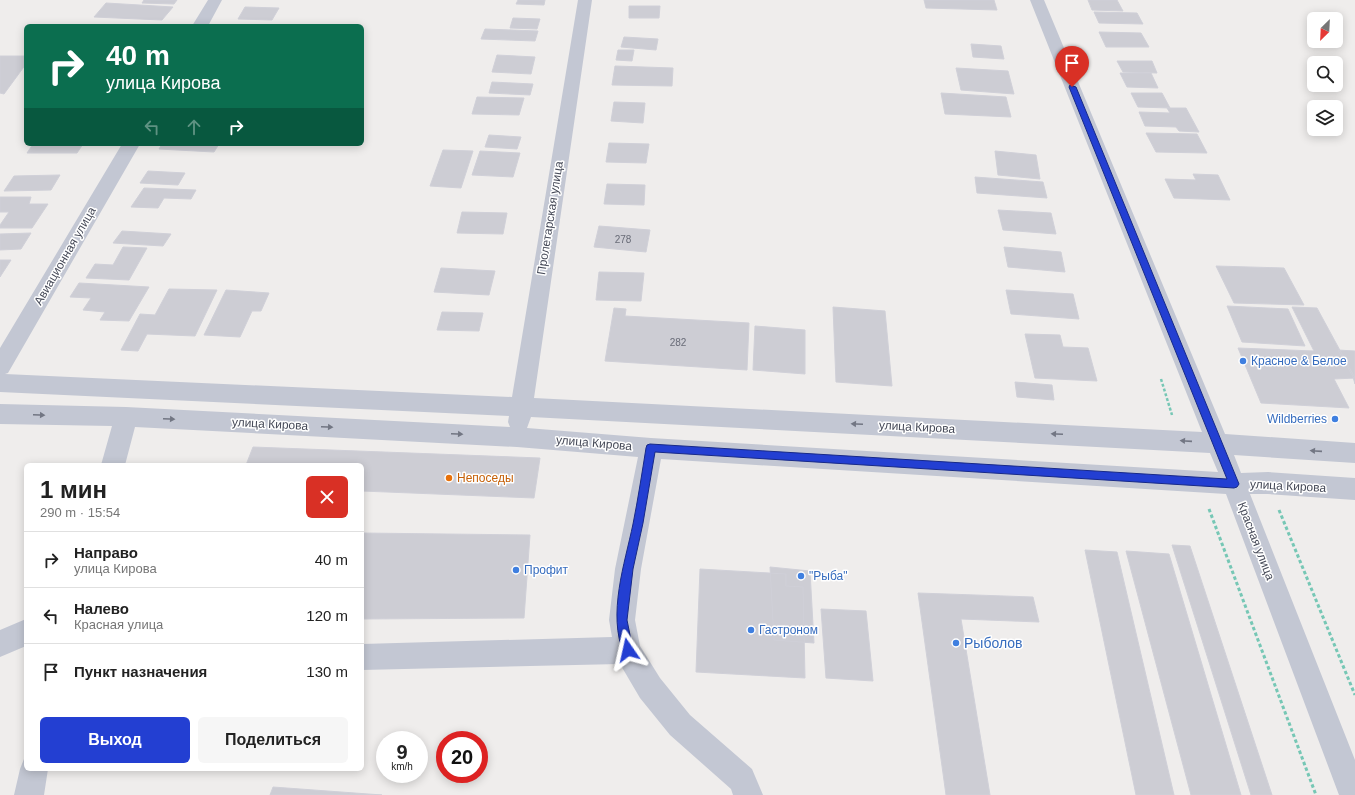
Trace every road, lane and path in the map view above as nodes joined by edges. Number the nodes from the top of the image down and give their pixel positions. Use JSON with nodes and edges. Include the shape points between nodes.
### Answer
{"nodes":[{"id":1,"x":215,"y":0,"type":"edge"},
{"id":2,"x":585,"y":0,"type":"edge"},
{"id":3,"x":1037,"y":0,"type":"edge"},
{"id":4,"x":201,"y":24,"type":"edge"},
{"id":5,"x":130,"y":146,"type":"edge"},
{"id":6,"x":0,"y":367,"type":"edge"},
{"id":7,"x":0,"y":383,"type":"edge"},
{"id":8,"x":520,"y":407,"type":"junction"},
{"id":9,"x":0,"y":414,"type":"edge"},
{"id":10,"x":126,"y":417,"type":"junction"},
{"id":11,"x":517,"y":437,"type":"junction"},
{"id":12,"x":1218,"y":444,"type":"junction"},
{"id":13,"x":650,"y":448,"type":"junction"},
{"id":14,"x":1355,"y":453,"type":"edge"},
{"id":15,"x":114,"y":463,"type":"edge"},
{"id":16,"x":1234,"y":484,"type":"junction"},
{"id":17,"x":1355,"y":490,"type":"edge"},
{"id":18,"x":24,"y":633,"type":"edge"},
{"id":19,"x":0,"y":644,"type":"edge"},
{"id":20,"x":628,"y":650,"type":"junction"},
{"id":21,"x":364,"y":657,"type":"edge"},
{"id":22,"x":34,"y":771,"type":"edge"},
{"id":23,"x":29,"y":795,"type":"edge"},
{"id":24,"x":748,"y":795,"type":"edge"},
{"id":25,"x":1354,"y":795,"type":"edge"}],
"edges":[{"from":1,"to":4,"type":"street"},
{"from":2,"to":8,"type":"street","name":"Пролетарская улица"},
{"from":3,"to":12,"type":"street","name":"Красная улица"},
{"from":5,"to":6,"type":"street","name":"Авиационная улица"},
{"from":7,"to":8,"type":"street","name":"улица Кирова"},
{"from":8,"to":11,"type":"street","name":"Пролетарская улица"},
{"from":12,"to":8,"type":"street","name":"улица Кирова","one_way":true},
{"from":9,"to":10,"type":"street","name":"улица Кирова","one_way":true},
{"from":10,"to":11,"type":"street","name":"улица Кирова","one_way":true},
{"from":10,"to":15,"type":"street"},
{"from":11,"to":13,"type":"street","name":"улица Кирова"},
{"from":14,"to":12,"type":"street","name":"улица Кирова","one_way":true},
{"from":12,"to":16,"type":"street","name":"Красная улица"},
{"from":13,"to":16,"type":"street","name":"улица Кирова"},
{"from":13,"to":20,"type":"street","via":[[628,569],[622,620]]},
{"from":16,"to":17,"type":"street","name":"улица Кирова","via":[[1268,483]]},
{"from":16,"to":25,"type":"street","name":"Красная улица"},
{"from":18,"to":19,"type":"street"},
{"from":20,"to":21,"type":"street"},
{"from":20,"to":24,"type":"street","via":[[650,688],[680,725],[742,779]]},
{"from":22,"to":23,"type":"street"}]}
